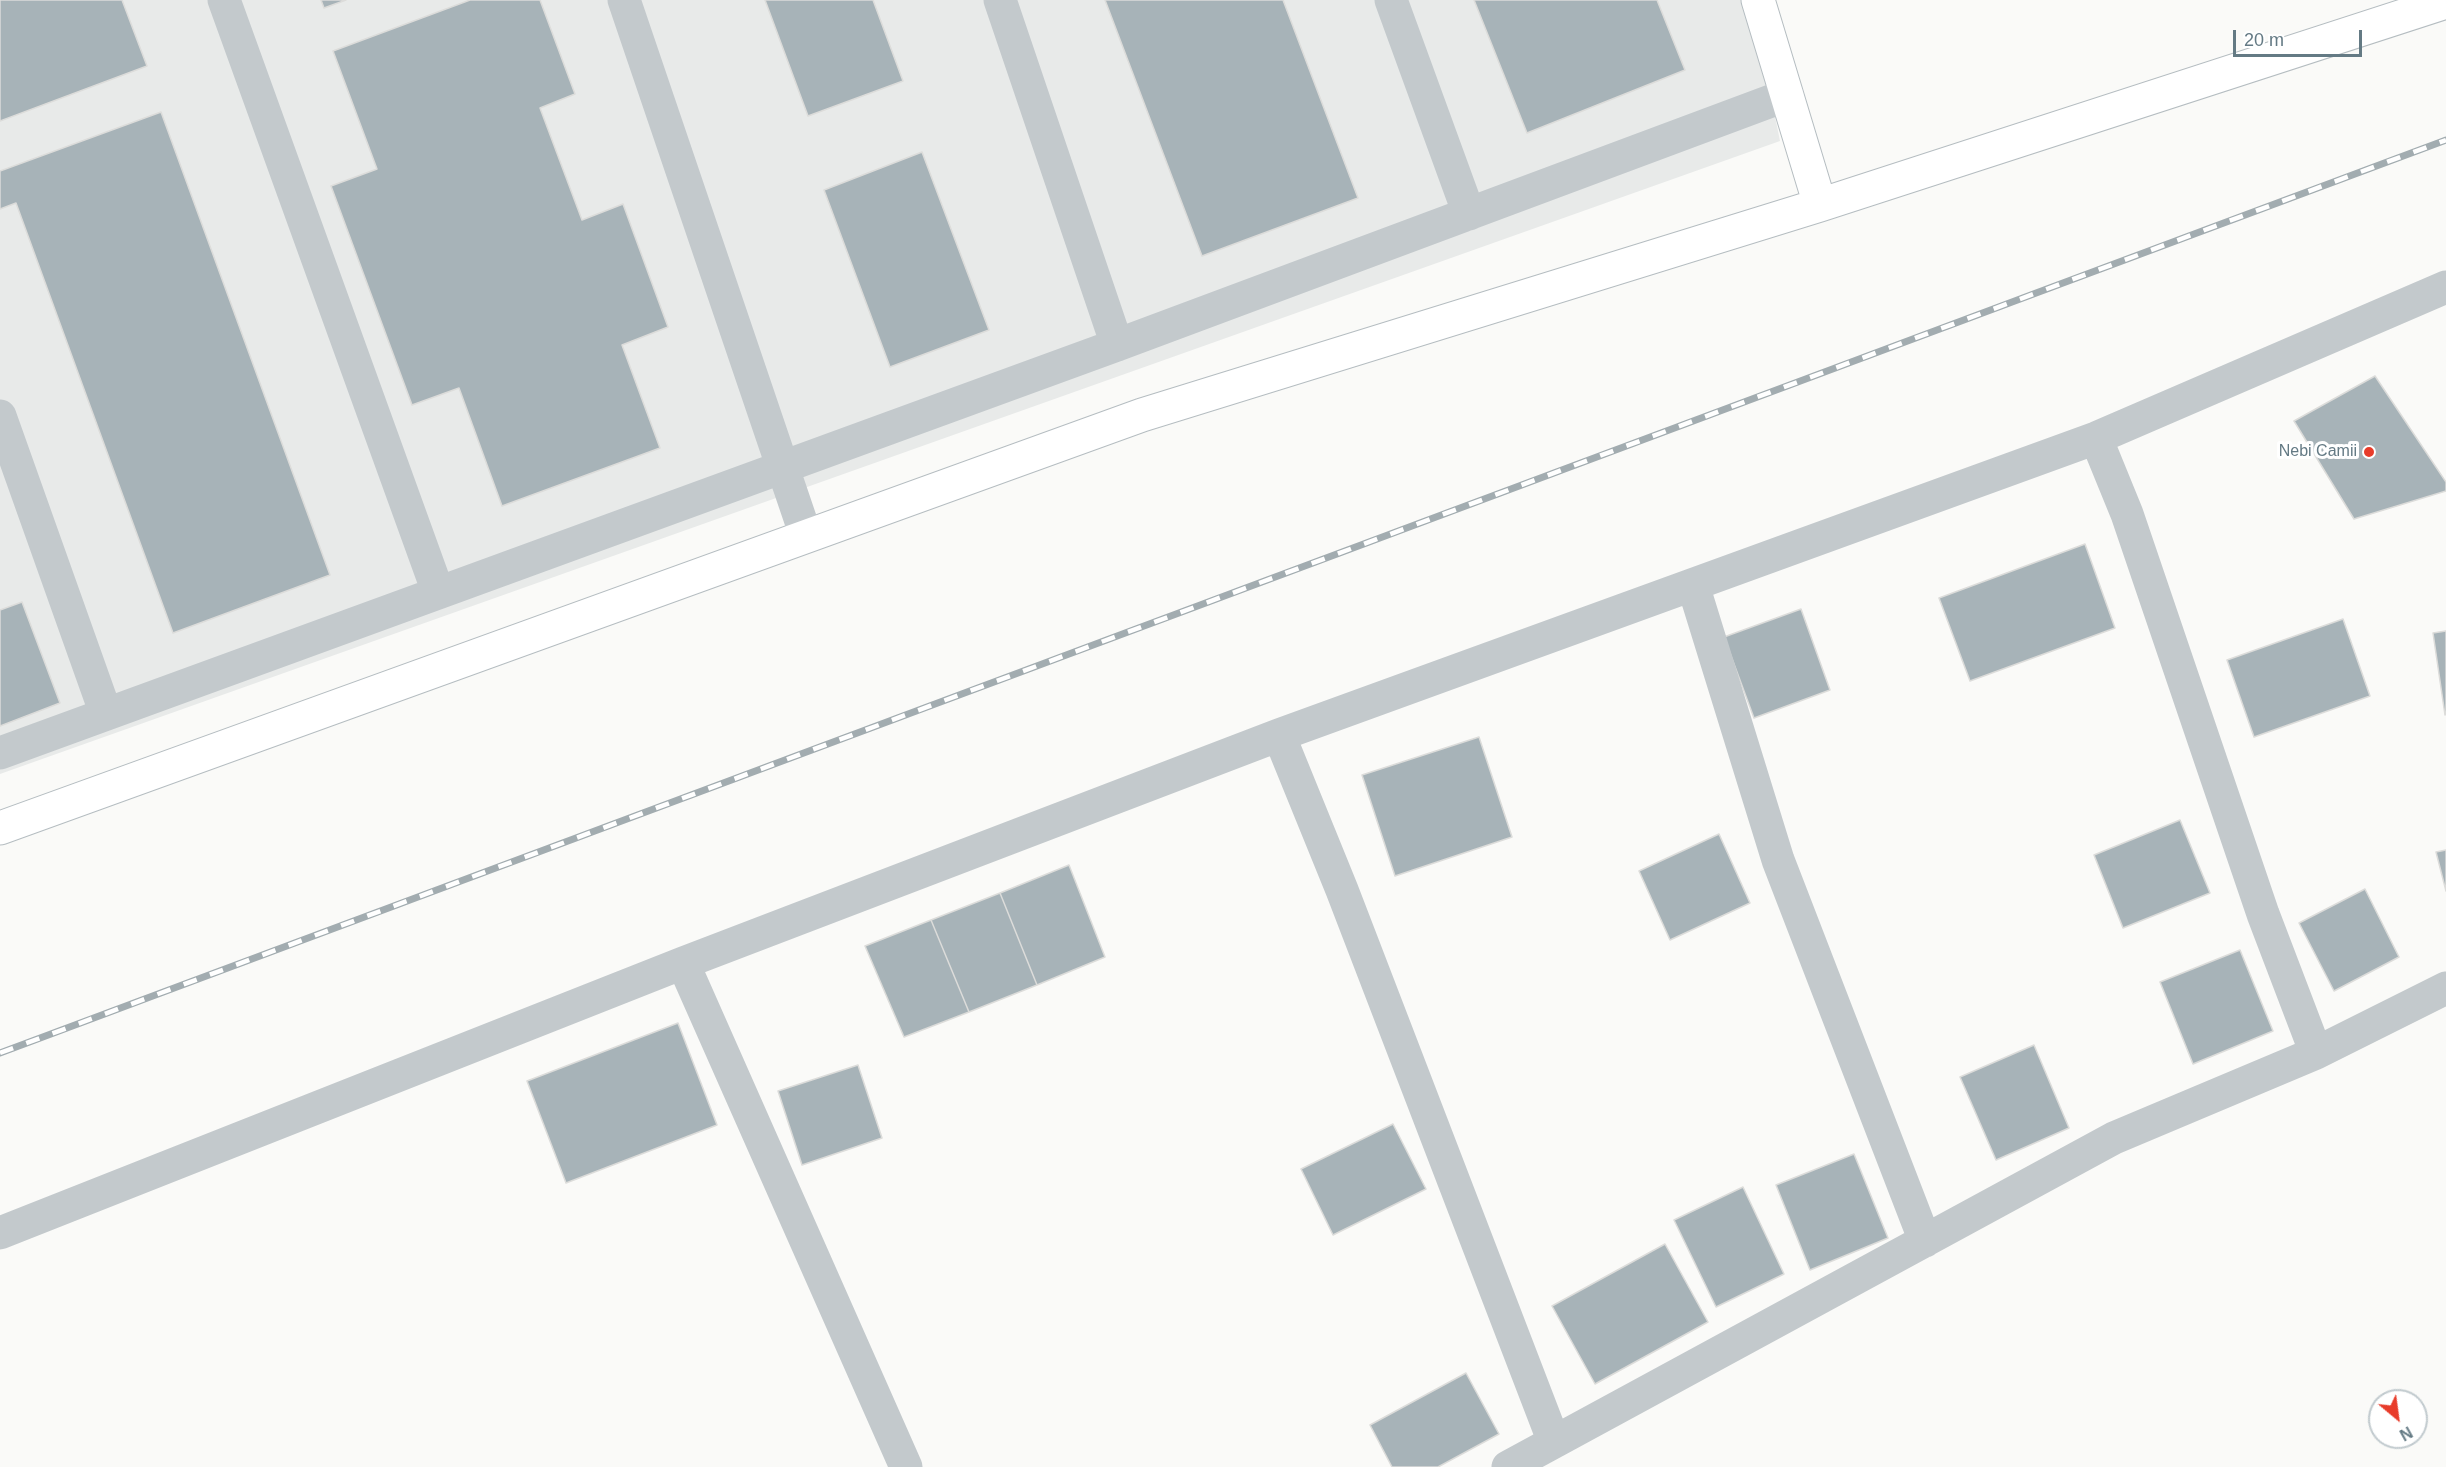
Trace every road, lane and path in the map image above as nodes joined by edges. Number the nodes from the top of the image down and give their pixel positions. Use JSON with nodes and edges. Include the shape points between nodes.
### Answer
{"nodes":[{"id":1,"x":224,"y":0,"type":"edge"},
{"id":2,"x":624,"y":0,"type":"edge"},
{"id":3,"x":1000,"y":0,"type":"edge"},
{"id":4,"x":1390,"y":0,"type":"edge"},
{"id":5,"x":1758,"y":0,"type":"edge"},
{"id":6,"x":2446,"y":2,"type":"edge"},
{"id":7,"x":1787,"y":95,"type":"junction"},
{"id":8,"x":1820,"y":205,"type":"junction"},
{"id":9,"x":1469,"y":214,"type":"junction"},
{"id":10,"x":2446,"y":287,"type":"edge"},
{"id":11,"x":1117,"y":345,"type":"junction"},
{"id":12,"x":0,"y":416,"type":"edge"},
{"id":13,"x":2096,"y":438,"type":"junction"},
{"id":14,"x":784,"y":466,"type":"junction"},
{"id":15,"x":806,"y":536,"type":"junction"},
{"id":16,"x":1693,"y":585,"type":"junction"},
{"id":17,"x":438,"y":592,"type":"junction"},
{"id":18,"x":106,"y":714,"type":"junction"},
{"id":19,"x":1279,"y":735,"type":"junction"},
{"id":20,"x":0,"y":753,"type":"edge"},
{"id":21,"x":0,"y":828,"type":"edge"},
{"id":22,"x":683,"y":963,"type":"junction"},
{"id":23,"x":2446,"y":988,"type":"edge"},
{"id":24,"x":2316,"y":1053,"type":"junction"},
{"id":25,"x":0,"y":1233,"type":"edge"},
{"id":26,"x":1925,"y":1241,"type":"junction"},
{"id":27,"x":1554,"y":1442,"type":"junction"},
{"id":28,"x":906,"y":1467,"type":"edge"},
{"id":29,"x":1508,"y":1467,"type":"edge"}],
"edges":[{"from":1,"to":17,"type":"street"},
{"from":2,"to":14,"type":"street"},
{"from":3,"to":11,"type":"street"},
{"from":4,"to":9,"type":"street"},
{"from":5,"to":7,"type":"street"},
{"from":6,"to":8,"type":"street"},
{"from":7,"to":8,"type":"street"},
{"from":7,"to":9,"type":"street"},
{"from":8,"to":15,"type":"street","via":[[1142,415]]},
{"from":9,"to":11,"type":"street"},
{"from":10,"to":13,"type":"street"},
{"from":11,"to":14,"type":"street"},
{"from":12,"to":18,"type":"street"},
{"from":13,"to":16,"type":"street"},
{"from":13,"to":24,"type":"street","via":[[2127,514],[2264,914]]},
{"from":14,"to":15,"type":"street"},
{"from":14,"to":17,"type":"street"},
{"from":15,"to":21,"type":"street"},
{"from":16,"to":19,"type":"street"},
{"from":16,"to":26,"type":"street","via":[[1778,860]]},
{"from":17,"to":18,"type":"street"},
{"from":18,"to":20,"type":"street"},
{"from":19,"to":22,"type":"street"},
{"from":19,"to":27,"type":"street"},
{"from":22,"to":25,"type":"street"},
{"from":22,"to":28,"type":"street"},
{"from":23,"to":24,"type":"street"},
{"from":24,"to":26,"type":"street","via":[[2114,1138]]},
{"from":26,"to":27,"type":"street"},
{"from":27,"to":29,"type":"street"}]}
